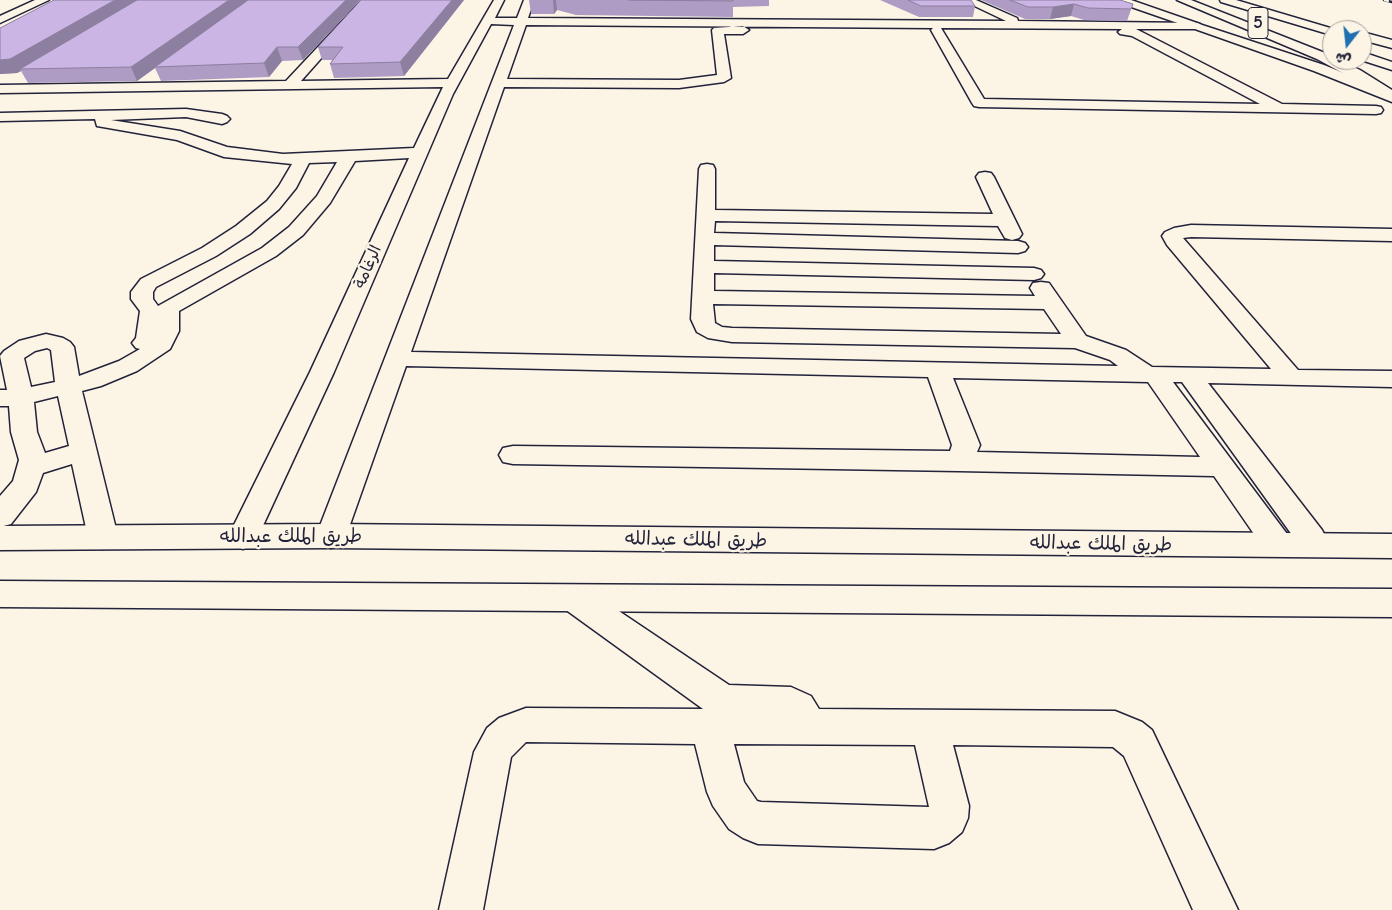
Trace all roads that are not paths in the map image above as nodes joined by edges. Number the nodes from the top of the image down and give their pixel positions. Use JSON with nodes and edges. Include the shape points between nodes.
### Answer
{"nodes":[{"id":1,"x":32,"y":0,"type":"edge"},
{"id":2,"x":44,"y":0,"type":"edge"},
{"id":3,"x":368,"y":0,"type":"edge"},
{"id":4,"x":498,"y":0,"type":"edge"},
{"id":5,"x":529,"y":0,"type":"edge"},
{"id":6,"x":968,"y":0,"type":"edge"},
{"id":7,"x":1121,"y":0,"type":"edge"},
{"id":8,"x":1183,"y":0,"type":"edge"},
{"id":9,"x":1225,"y":0,"type":"edge"},
{"id":10,"x":16,"y":1,"type":"edge"},
{"id":11,"x":1284,"y":18,"type":"junction"},
{"id":12,"x":0,"y":20,"type":"edge"},
{"id":13,"x":521,"y":21,"type":"junction"},
{"id":14,"x":487,"y":22,"type":"junction"},
{"id":15,"x":1024,"y":24,"type":"junction"},
{"id":16,"x":1196,"y":26,"type":"junction"},
{"id":17,"x":1322,"y":27,"type":"edge"},
{"id":18,"x":1322,"y":29,"type":"edge"},
{"id":19,"x":937,"y":30,"type":"junction"},
{"id":20,"x":1372,"y":39,"type":"edge"},
{"id":21,"x":1322,"y":44,"type":"edge"},
{"id":22,"x":1372,"y":44,"type":"edge"},
{"id":23,"x":1392,"y":44,"type":"edge"},
{"id":24,"x":1392,"y":50,"type":"edge"},
{"id":25,"x":1372,"y":59,"type":"edge"},
{"id":26,"x":1392,"y":66,"type":"edge"},
{"id":27,"x":28,"y":74,"type":"edge"},
{"id":28,"x":157,"y":76,"type":"edge"},
{"id":29,"x":452,"y":83,"type":"junction"},
{"id":30,"x":498,"y":83,"type":"junction"},
{"id":31,"x":290,"y":85,"type":"junction"},
{"id":32,"x":142,"y":87,"type":"junction"},
{"id":33,"x":1,"y":89,"type":"edge"},
{"id":34,"x":1392,"y":97,"type":"edge"},
{"id":35,"x":1282,"y":108,"type":"junction"},
{"id":36,"x":1376,"y":110,"type":"dead end"},
{"id":37,"x":134,"y":113,"type":"junction"},
{"id":38,"x":108,"y":114,"type":"junction"},
{"id":39,"x":0,"y":117,"type":"edge"},
{"id":40,"x":222,"y":119,"type":"dead end"},
{"id":41,"x":119,"y":126,"type":"junction"},
{"id":42,"x":419,"y":153,"type":"junction"},
{"id":43,"x":350,"y":156,"type":"junction"},
{"id":44,"x":303,"y":158,"type":"junction"},
{"id":45,"x":707,"y":169,"type":"dead end"},
{"id":46,"x":985,"y":177,"type":"dead end"},
{"id":47,"x":705,"y":214,"type":"junction"},
{"id":48,"x":1005,"y":220,"type":"junction"},
{"id":49,"x":1392,"y":235,"type":"edge"},
{"id":50,"x":704,"y":239,"type":"junction"},
{"id":51,"x":1018,"y":247,"type":"junction"},
{"id":52,"x":704,"y":267,"type":"junction"},
{"id":53,"x":1034,"y":274,"type":"junction"},
{"id":54,"x":703,"y":297,"type":"junction"},
{"id":55,"x":1050,"y":303,"type":"junction"},
{"id":56,"x":160,"y":310,"type":"junction"},
{"id":57,"x":1078,"y":341,"type":"junction"},
{"id":58,"x":396,"y":359,"type":"junction"},
{"id":59,"x":938,"y":371,"type":"junction"},
{"id":60,"x":1152,"y":375,"type":"junction"},
{"id":61,"x":1189,"y":375,"type":"junction"},
{"id":62,"x":1292,"y":378,"type":"junction"},
{"id":63,"x":1392,"y":380,"type":"edge"},
{"id":64,"x":67,"y":381,"type":"junction"},
{"id":65,"x":10,"y":393,"type":"edge"},
{"id":66,"x":84,"y":451,"type":"junction"},
{"id":67,"x":513,"y":455,"type":"dead end"},
{"id":68,"x":959,"y":461,"type":"junction"},
{"id":69,"x":31,"y":467,"type":"junction"},
{"id":70,"x":1222,"y":467,"type":"junction"},
{"id":71,"x":0,"y":516,"type":"edge"},
{"id":72,"x":1392,"y":530,"type":"edge"},
{"id":73,"x":331,"y":536,"type":"junction"},
{"id":74,"x":103,"y":537,"type":"junction"},
{"id":75,"x":243,"y":537,"type":"junction"},
{"id":76,"x":0,"y":538,"type":"edge"},
{"id":77,"x":1311,"y":538,"type":"junction"},
{"id":78,"x":1276,"y":542,"type":"junction"},
{"id":79,"x":1246,"y":545,"type":"junction"},
{"id":80,"x":1392,"y":546,"type":"edge"},
{"id":81,"x":0,"y":594,"type":"edge"},
{"id":82,"x":574,"y":598,"type":"junction"},
{"id":83,"x":1392,"y":603,"type":"edge"},
{"id":84,"x":710,"y":726,"type":"junction"},
{"id":85,"x":809,"y":727,"type":"junction"},
{"id":86,"x":930,"y":728,"type":"junction"},
{"id":87,"x":461,"y":910,"type":"edge"},
{"id":88,"x":1216,"y":910,"type":"edge"}],
"edges":[{"from":1,"to":10,"type":"main road"},
{"from":2,"to":12,"type":"main road"},
{"from":3,"to":31,"type":"main road"},
{"from":4,"to":14,"type":"main road","name":"الرغامة"},
{"from":5,"to":13,"type":"main road"},
{"from":6,"to":15,"type":"main road"},
{"from":7,"to":16,"type":"main road"},
{"from":8,"to":21,"type":"main road","number":"5"},
{"from":8,"to":34,"type":"main road","via":[[1321,56]]},
{"from":9,"to":11,"type":"main road","number":"5"},
{"from":11,"to":17,"type":"main road"},
{"from":11,"to":18,"type":"main road","number":"5"},
{"from":13,"to":14,"type":"main road"},
{"from":13,"to":15,"type":"main road"},
{"from":13,"to":30,"type":"main road"},
{"from":14,"to":29,"type":"main road","name":"الرغامة"},
{"from":15,"to":16,"type":"main road"},
{"from":16,"to":34,"type":"main road"},
{"from":19,"to":30,"type":"main road","via":[[718,30],[724,78],[678,84]]},
{"from":19,"to":35,"type":"main road","via":[[1134,32]]},
{"from":19,"to":35,"type":"main road","via":[[979,103]]},
{"from":20,"to":23,"type":"main road"},
{"from":22,"to":24,"type":"main road"},
{"from":25,"to":26,"type":"main road"},
{"from":27,"to":33,"type":"main road"},
{"from":28,"to":32,"type":"main road"},
{"from":29,"to":31,"type":"main road"},
{"from":29,"to":42,"type":"main road","name":"الرغامة"},
{"from":30,"to":58,"type":"main road"},
{"from":31,"to":32,"type":"main road"},
{"from":32,"to":33,"type":"main road"},
{"from":35,"to":36,"type":"main road"},
{"from":37,"to":38,"type":"main road"},
{"from":37,"to":40,"type":"main road","via":[[186,112]]},
{"from":37,"to":41,"type":"main road"},
{"from":38,"to":39,"type":"main road"},
{"from":38,"to":41,"type":"main road","via":[[102,123]]},
{"from":41,"to":44,"type":"main road","via":[[180,136],[224,152],[283,159]]},
{"from":42,"to":43,"type":"main road"},
{"from":42,"to":75,"type":"main road","name":"الرغامة","via":[[322,372]]},
{"from":43,"to":44,"type":"main road"},
{"from":43,"to":56,"type":"main road","via":[[324,199],[296,230],[269,252]]},
{"from":44,"to":56,"type":"main road","via":[[287,188],[273,205],[243,230],[209,252],[148,283],[142,299]]},
{"from":45,"to":47,"type":"main road"},
{"from":46,"to":48,"type":"main road"},
{"from":47,"to":48,"type":"main road"},
{"from":47,"to":50,"type":"main road"},
{"from":48,"to":51,"type":"main road"},
{"from":49,"to":62,"type":"main road","via":[[1180,232],[1172,236]]},
{"from":50,"to":51,"type":"main road"},
{"from":50,"to":52,"type":"main road"},
{"from":51,"to":53,"type":"main road"},
{"from":52,"to":53,"type":"main road"},
{"from":52,"to":54,"type":"main road"},
{"from":53,"to":55,"type":"main road"},
{"from":54,"to":55,"type":"main road"},
{"from":54,"to":57,"type":"main road","via":[[705,327],[732,335]]},
{"from":55,"to":57,"type":"main road"},
{"from":56,"to":64,"type":"main road","via":[[147,340],[139,347]]},
{"from":57,"to":60,"type":"main road","via":[[1118,355]]},
{"from":58,"to":59,"type":"main road"},
{"from":58,"to":73,"type":"main road"},
{"from":59,"to":60,"type":"main road"},
{"from":59,"to":68,"type":"main road","via":[[966,445]]},
{"from":60,"to":61,"type":"main road"},
{"from":60,"to":70,"type":"main road"},
{"from":61,"to":62,"type":"main road"},
{"from":61,"to":77,"type":"main road"},
{"from":62,"to":63,"type":"main road"},
{"from":64,"to":65,"type":"main road"},
{"from":64,"to":65,"type":"main road","via":[[62,347],[46,341],[27,346],[12,356]]},
{"from":64,"to":66,"type":"main road"},
{"from":65,"to":69,"type":"main road","via":[[33,460]]},
{"from":66,"to":69,"type":"main road"},
{"from":66,"to":74,"type":"main road"},
{"from":67,"to":68,"type":"main road"},
{"from":68,"to":70,"type":"main road"},
{"from":69,"to":71,"type":"main road","via":[[26,484]]},
{"from":70,"to":78,"type":"main road"},
{"from":72,"to":77,"type":"main road"},
{"from":73,"to":75,"type":"main road","name":"طريق الملك عبدالله"},
{"from":73,"to":79,"type":"main road","name":"طريق الملك عبدالله"},
{"from":74,"to":75,"type":"main road","name":"طريق الملك عبدالله"},
{"from":74,"to":76,"type":"main road","name":"طريق الملك عبدالله"},
{"from":77,"to":78,"type":"main road"},
{"from":78,"to":79,"type":"main road"},
{"from":79,"to":80,"type":"main road","name":"طريق الملك عبدالله"},
{"from":81,"to":82,"type":"main road"},
{"from":82,"to":83,"type":"main road"},
{"from":82,"to":85,"type":"main road","via":[[716,698],[727,702],[790,704],[798,708]]},
{"from":84,"to":85,"type":"main road"},
{"from":84,"to":86,"type":"main road","via":[[727,792],[743,815],[758,823],[934,828],[948,818],[949,806]]},
{"from":84,"to":87,"type":"main road","via":[[526,725],[512,730],[493,752]]},
{"from":85,"to":86,"type":"main road"},
{"from":86,"to":88,"type":"main road","via":[[1115,729],[1129,735],[1138,743]]}]}
